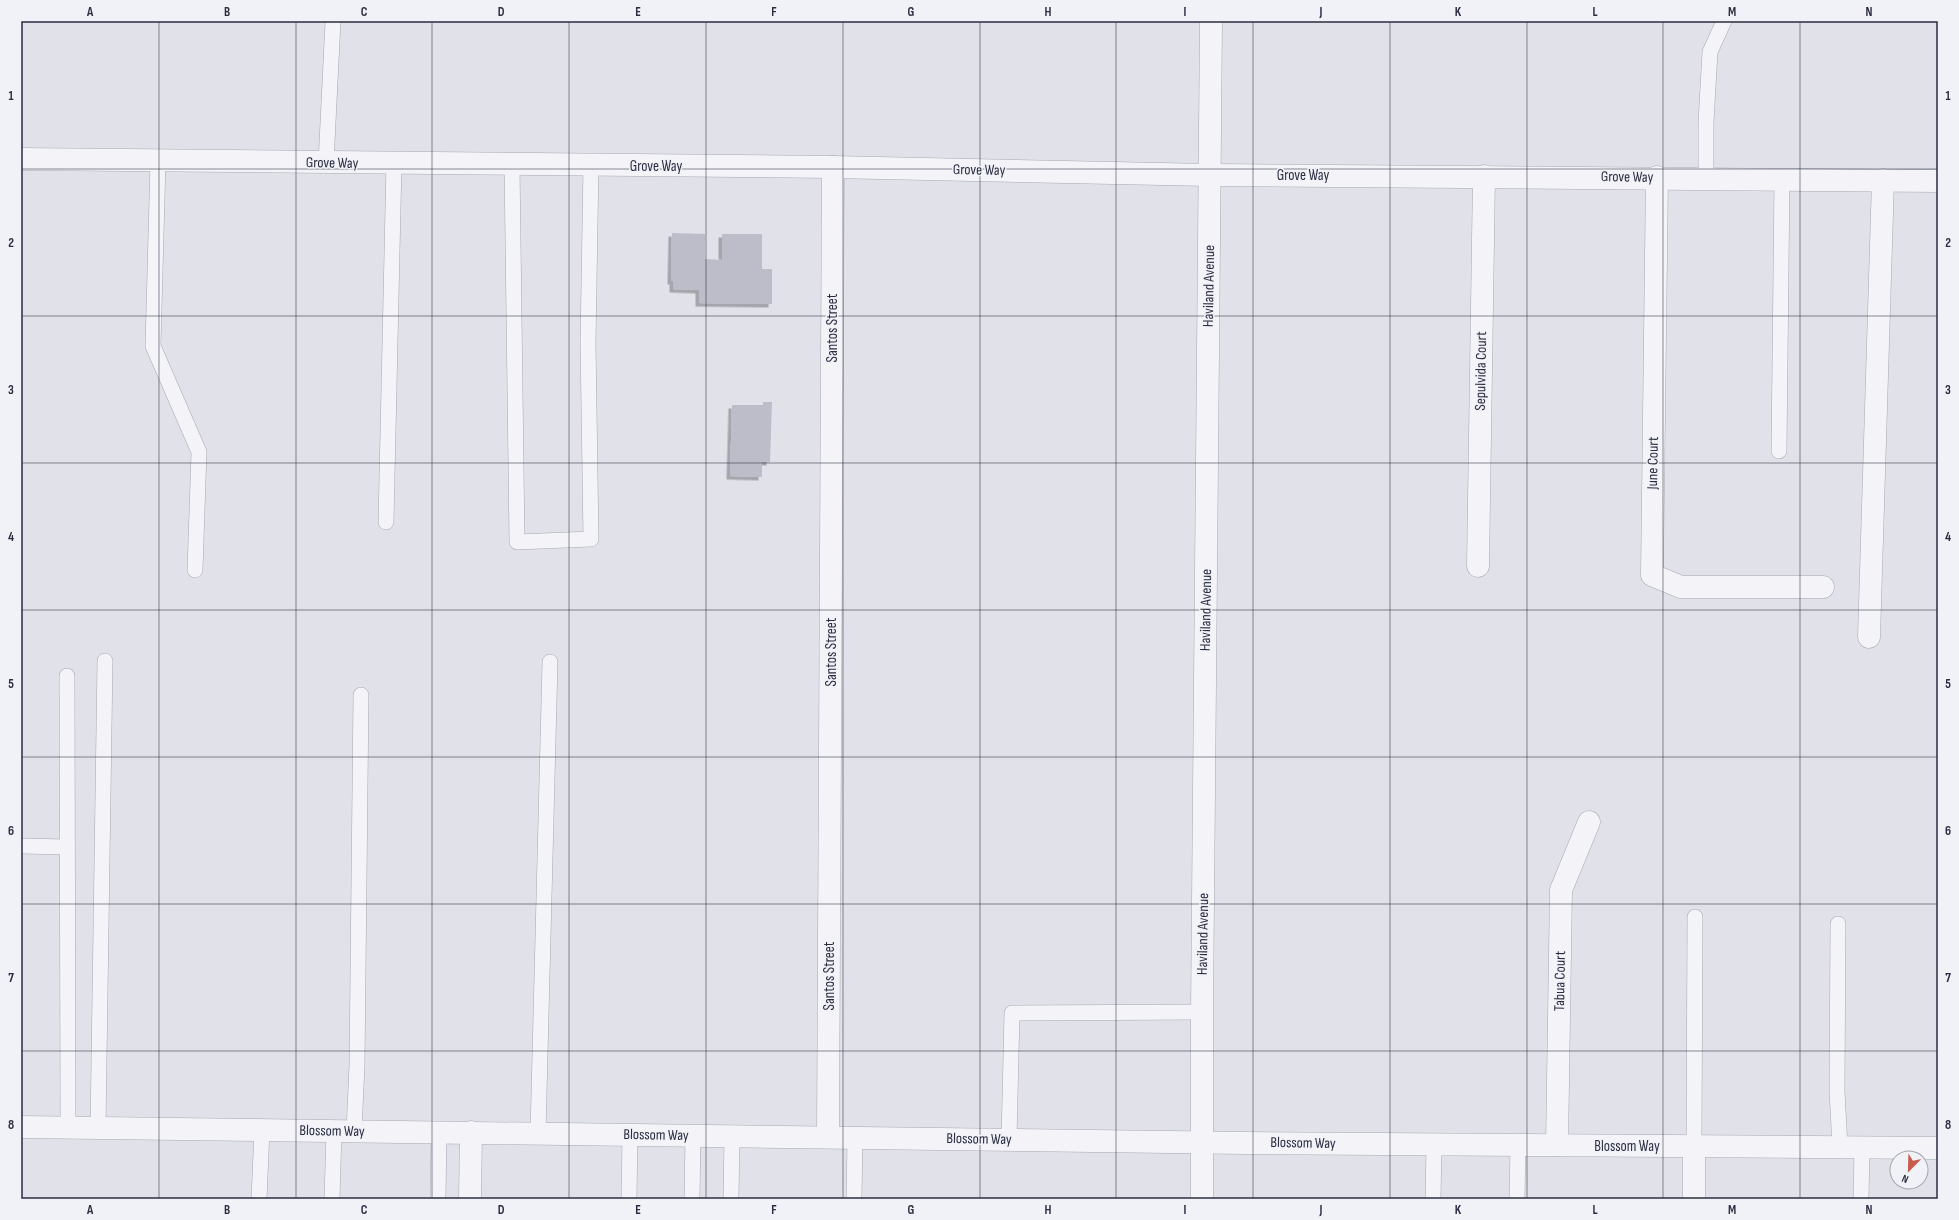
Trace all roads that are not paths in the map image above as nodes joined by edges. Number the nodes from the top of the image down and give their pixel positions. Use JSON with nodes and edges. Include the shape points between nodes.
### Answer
{"nodes":[{"id":1,"x":333,"y":21,"type":"edge"},
{"id":2,"x":1211,"y":21,"type":"edge"},
{"id":3,"x":1724,"y":21,"type":"edge"},
{"id":4,"x":21,"y":159,"type":"edge"},
{"id":5,"x":158,"y":161,"type":"junction"},
{"id":6,"x":326,"y":163,"type":"junction"},
{"id":7,"x":394,"y":164,"type":"junction"},
{"id":8,"x":512,"y":165,"type":"junction"},
{"id":9,"x":591,"y":165,"type":"junction"},
{"id":10,"x":833,"y":167,"type":"junction"},
{"id":11,"x":1210,"y":175,"type":"junction"},
{"id":12,"x":1484,"y":176,"type":"junction"},
{"id":13,"x":1657,"y":177,"type":"junction"},
{"id":14,"x":1706,"y":178,"type":"junction"},
{"id":15,"x":1782,"y":179,"type":"junction"},
{"id":16,"x":1883,"y":180,"type":"junction"},
{"id":17,"x":1938,"y":181,"type":"edge"},
{"id":18,"x":1779,"y":452,"type":"dead end"},
{"id":19,"x":386,"y":522,"type":"dead end"},
{"id":20,"x":1478,"y":566,"type":"dead end"},
{"id":21,"x":195,"y":570,"type":"dead end"},
{"id":22,"x":1823,"y":587,"type":"dead end"},
{"id":23,"x":1869,"y":638,"type":"dead end"},
{"id":24,"x":105,"y":661,"type":"dead end"},
{"id":25,"x":550,"y":662,"type":"dead end"},
{"id":26,"x":67,"y":676,"type":"dead end"},
{"id":27,"x":361,"y":695,"type":"dead end"},
{"id":28,"x":1589,"y":822,"type":"dead end"},
{"id":29,"x":21,"y":846,"type":"edge"},
{"id":30,"x":67,"y":847,"type":"junction"},
{"id":31,"x":1695,"y":917,"type":"dead end"},
{"id":32,"x":1838,"y":924,"type":"dead end"},
{"id":33,"x":1202,"y":1012,"type":"junction"},
{"id":34,"x":21,"y":1127,"type":"edge"},
{"id":35,"x":68,"y":1128,"type":"junction"},
{"id":36,"x":98,"y":1128,"type":"junction"},
{"id":37,"x":262,"y":1130,"type":"junction"},
{"id":38,"x":344,"y":1131,"type":"junction"},
{"id":39,"x":439,"y":1132,"type":"junction"},
{"id":40,"x":471,"y":1132,"type":"junction"},
{"id":41,"x":538,"y":1133,"type":"junction"},
{"id":42,"x":630,"y":1134,"type":"junction"},
{"id":43,"x":693,"y":1136,"type":"junction"},
{"id":44,"x":732,"y":1136,"type":"junction"},
{"id":45,"x":828,"y":1137,"type":"junction"},
{"id":46,"x":855,"y":1137,"type":"junction"},
{"id":47,"x":1009,"y":1140,"type":"junction"},
{"id":48,"x":1203,"y":1142,"type":"junction"},
{"id":49,"x":1434,"y":1144,"type":"junction"},
{"id":50,"x":1518,"y":1144,"type":"junction"},
{"id":51,"x":1557,"y":1145,"type":"junction"},
{"id":52,"x":1694,"y":1146,"type":"junction"},
{"id":53,"x":1840,"y":1147,"type":"junction"},
{"id":54,"x":1862,"y":1147,"type":"junction"},
{"id":55,"x":1938,"y":1148,"type":"edge"},
{"id":56,"x":259,"y":1199,"type":"edge"},
{"id":57,"x":332,"y":1199,"type":"edge"},
{"id":58,"x":438,"y":1199,"type":"edge"},
{"id":59,"x":470,"y":1199,"type":"edge"},
{"id":60,"x":629,"y":1199,"type":"edge"},
{"id":61,"x":692,"y":1199,"type":"edge"},
{"id":62,"x":731,"y":1199,"type":"edge"},
{"id":63,"x":854,"y":1199,"type":"edge"},
{"id":64,"x":1202,"y":1199,"type":"edge"},
{"id":65,"x":1433,"y":1199,"type":"edge"},
{"id":66,"x":1517,"y":1199,"type":"edge"},
{"id":67,"x":1694,"y":1199,"type":"edge"},
{"id":68,"x":1861,"y":1199,"type":"edge"}],
"edges":[{"from":1,"to":6,"type":"lane"},
{"from":2,"to":11,"type":"street","name":"Haviland Avenue"},
{"from":3,"to":14,"type":"lane","via":[[1710,52]]},
{"from":4,"to":5,"type":"street","name":"Grove Way"},
{"from":5,"to":6,"type":"street","name":"Grove Way"},
{"from":5,"to":21,"type":"lane","via":[[153,346],[199,452]]},
{"from":6,"to":7,"type":"street","name":"Grove Way"},
{"from":7,"to":8,"type":"street","name":"Grove Way"},
{"from":7,"to":19,"type":"lane"},
{"from":8,"to":9,"type":"street","name":"Grove Way"},
{"from":8,"to":9,"type":"lane","via":[[516,542],[591,539],[588,343]]},
{"from":9,"to":10,"type":"street","name":"Grove Way"},
{"from":10,"to":11,"type":"street","name":"Grove Way"},
{"from":10,"to":45,"type":"street","name":"Santos Street"},
{"from":11,"to":12,"type":"street","name":"Grove Way"},
{"from":11,"to":33,"type":"street","name":"Haviland Avenue"},
{"from":12,"to":13,"type":"street","name":"Grove Way"},
{"from":12,"to":20,"type":"street","name":"Sepulvida Court"},
{"from":13,"to":14,"type":"street","name":"Grove Way"},
{"from":13,"to":22,"type":"street","name":"June Court","via":[[1652,575],[1681,587]]},
{"from":14,"to":15,"type":"street","name":"Grove Way"},
{"from":15,"to":16,"type":"street","name":"Grove Way"},
{"from":15,"to":18,"type":"lane"},
{"from":16,"to":17,"type":"street","name":"Grove Way"},
{"from":16,"to":23,"type":"street"},
{"from":24,"to":36,"type":"lane"},
{"from":25,"to":41,"type":"lane"},
{"from":26,"to":30,"type":"lane"},
{"from":27,"to":38,"type":"lane","via":[[357,1066]]},
{"from":28,"to":51,"type":"street","name":"Tabua Court","via":[[1561,890]]},
{"from":29,"to":30,"type":"lane"},
{"from":30,"to":35,"type":"lane"},
{"from":31,"to":52,"type":"lane"},
{"from":32,"to":53,"type":"lane","via":[[1837,1092]]},
{"from":33,"to":47,"type":"lane","via":[[1012,1013]]},
{"from":33,"to":48,"type":"street","name":"Haviland Avenue"},
{"from":34,"to":35,"type":"street","name":"Blossom Way"},
{"from":35,"to":36,"type":"street","name":"Blossom Way"},
{"from":36,"to":37,"type":"street","name":"Blossom Way"},
{"from":37,"to":38,"type":"street","name":"Blossom Way"},
{"from":37,"to":56,"type":"lane"},
{"from":38,"to":39,"type":"street","name":"Blossom Way"},
{"from":38,"to":57,"type":"lane"},
{"from":39,"to":40,"type":"street","name":"Blossom Way"},
{"from":39,"to":58,"type":"lane"},
{"from":40,"to":41,"type":"street","name":"Blossom Way"},
{"from":40,"to":59,"type":"street"},
{"from":41,"to":42,"type":"street","name":"Blossom Way"},
{"from":42,"to":43,"type":"street","name":"Blossom Way"},
{"from":42,"to":60,"type":"lane"},
{"from":43,"to":44,"type":"street","name":"Blossom Way"},
{"from":43,"to":61,"type":"lane"},
{"from":44,"to":45,"type":"street","name":"Blossom Way"},
{"from":44,"to":62,"type":"lane"},
{"from":45,"to":46,"type":"street","name":"Blossom Way"},
{"from":46,"to":47,"type":"street","name":"Blossom Way"},
{"from":46,"to":63,"type":"lane"},
{"from":47,"to":48,"type":"street","name":"Blossom Way"},
{"from":48,"to":49,"type":"street","name":"Blossom Way"},
{"from":48,"to":64,"type":"street","name":"Haviland Avenue"},
{"from":49,"to":50,"type":"street","name":"Blossom Way"},
{"from":49,"to":65,"type":"lane"},
{"from":50,"to":51,"type":"street","name":"Blossom Way"},
{"from":50,"to":66,"type":"lane"},
{"from":51,"to":52,"type":"street","name":"Blossom Way"},
{"from":52,"to":53,"type":"street","name":"Blossom Way"},
{"from":52,"to":67,"type":"street"},
{"from":53,"to":54,"type":"street","name":"Blossom Way"},
{"from":54,"to":55,"type":"street","name":"Blossom Way"},
{"from":54,"to":68,"type":"lane"}]}
